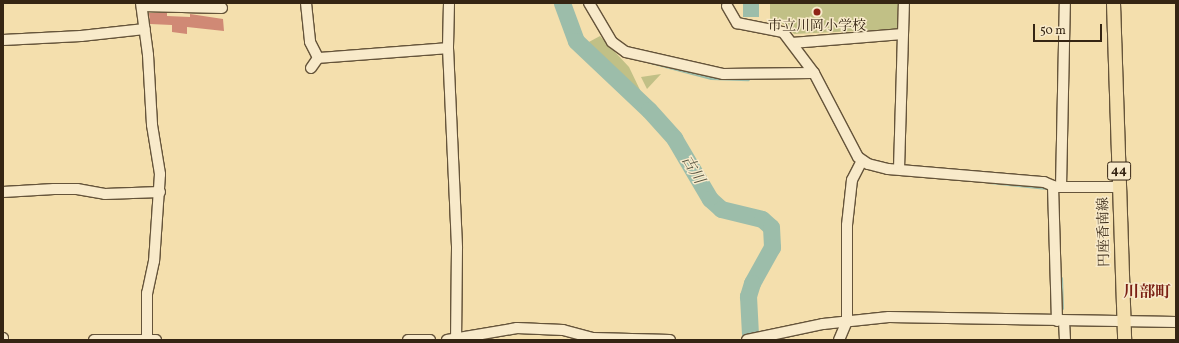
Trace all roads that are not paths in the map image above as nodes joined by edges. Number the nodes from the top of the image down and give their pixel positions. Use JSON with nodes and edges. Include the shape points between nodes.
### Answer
{"nodes":[{"id":1,"x":306,"y":3,"type":"edge"},
{"id":2,"x":450,"y":3,"type":"edge"},
{"id":3,"x":590,"y":3,"type":"edge"},
{"id":4,"x":904,"y":3,"type":"edge"},
{"id":5,"x":1065,"y":3,"type":"edge"},
{"id":6,"x":1114,"y":3,"type":"edge"},
{"id":7,"x":141,"y":5,"type":"edge"},
{"id":8,"x":202,"y":5,"type":"edge"},
{"id":9,"x":727,"y":6,"type":"dead end"},
{"id":10,"x":222,"y":8,"type":"dead end"},
{"id":11,"x":145,"y":29,"type":"junction"},
{"id":12,"x":902,"y":34,"type":"junction"},
{"id":13,"x":3,"y":40,"type":"edge"},
{"id":14,"x":792,"y":43,"type":"junction"},
{"id":15,"x":448,"y":48,"type":"junction"},
{"id":16,"x":318,"y":58,"type":"junction"},
{"id":17,"x":311,"y":68,"type":"dead end"},
{"id":18,"x":814,"y":73,"type":"junction"},
{"id":19,"x":862,"y":160,"type":"junction"},
{"id":20,"x":899,"y":169,"type":"junction"},
{"id":21,"x":1057,"y":186,"type":"junction"},
{"id":22,"x":1120,"y":187,"type":"junction"},
{"id":23,"x":3,"y":192,"type":"edge"},
{"id":24,"x":160,"y":192,"type":"junction"},
{"id":25,"x":847,"y":321,"type":"junction"},
{"id":26,"x":1061,"y":321,"type":"junction"},
{"id":27,"x":1176,"y":322,"type":"edge"},
{"id":28,"x":1123,"y":323,"type":"junction"},
{"id":29,"x":94,"y":340,"type":"edge"},
{"id":30,"x":146,"y":340,"type":"edge"},
{"id":31,"x":156,"y":340,"type":"edge"},
{"id":32,"x":408,"y":340,"type":"edge"},
{"id":33,"x":430,"y":340,"type":"edge"},
{"id":34,"x":453,"y":340,"type":"edge"},
{"id":35,"x":670,"y":340,"type":"edge"},
{"id":36,"x":747,"y":340,"type":"edge"},
{"id":37,"x":839,"y":340,"type":"edge"},
{"id":38,"x":1065,"y":340,"type":"edge"},
{"id":39,"x":1124,"y":340,"type":"edge"}],
"edges":[{"from":1,"to":16,"type":"street","via":[[310,42]]},
{"from":2,"to":15,"type":"street"},
{"from":3,"to":18,"type":"street","via":[[612,42],[626,52],[723,74]]},
{"from":4,"to":12,"type":"street"},
{"from":5,"to":21,"type":"street"},
{"from":6,"to":22,"type":"main road","name":"円座香南線","number":"44"},
{"from":7,"to":8,"type":"street"},
{"from":7,"to":11,"type":"street"},
{"from":8,"to":10,"type":"street"},
{"from":9,"to":14,"type":"street","via":[[737,23],[778,30]]},
{"from":11,"to":13,"type":"street","via":[[81,36]]},
{"from":11,"to":24,"type":"street"},
{"from":12,"to":14,"type":"street"},
{"from":12,"to":20,"type":"street"},
{"from":14,"to":18,"type":"street"},
{"from":15,"to":16,"type":"street"},
{"from":15,"to":34,"type":"street","via":[[457,248]]},
{"from":16,"to":17,"type":"street"},
{"from":18,"to":19,"type":"street","via":[[858,157]]},
{"from":19,"to":20,"type":"street","via":[[876,167]]},
{"from":19,"to":25,"type":"street","via":[[852,180],[847,225]]},
{"from":20,"to":21,"type":"street","via":[[1044,182]]},
{"from":21,"to":22,"type":"street"},
{"from":21,"to":26,"type":"street"},
{"from":22,"to":28,"type":"main road","name":"円座香南線","number":"44"},
{"from":23,"to":24,"type":"street","via":[[77,189],[105,194]]},
{"from":24,"to":30,"type":"street","via":[[154,261],[147,293]]},
{"from":25,"to":26,"type":"street","via":[[889,317]]},
{"from":25,"to":36,"type":"street"},
{"from":25,"to":37,"type":"street"},
{"from":26,"to":28,"type":"street"},
{"from":26,"to":38,"type":"street"},
{"from":27,"to":28,"type":"street"},
{"from":28,"to":39,"type":"main road","name":"円座香南線","number":"44"},
{"from":29,"to":30,"type":"street"},
{"from":30,"to":31,"type":"street"},
{"from":32,"to":33,"type":"street"},
{"from":34,"to":35,"type":"street","via":[[517,328],[563,330],[593,338]]}]}
